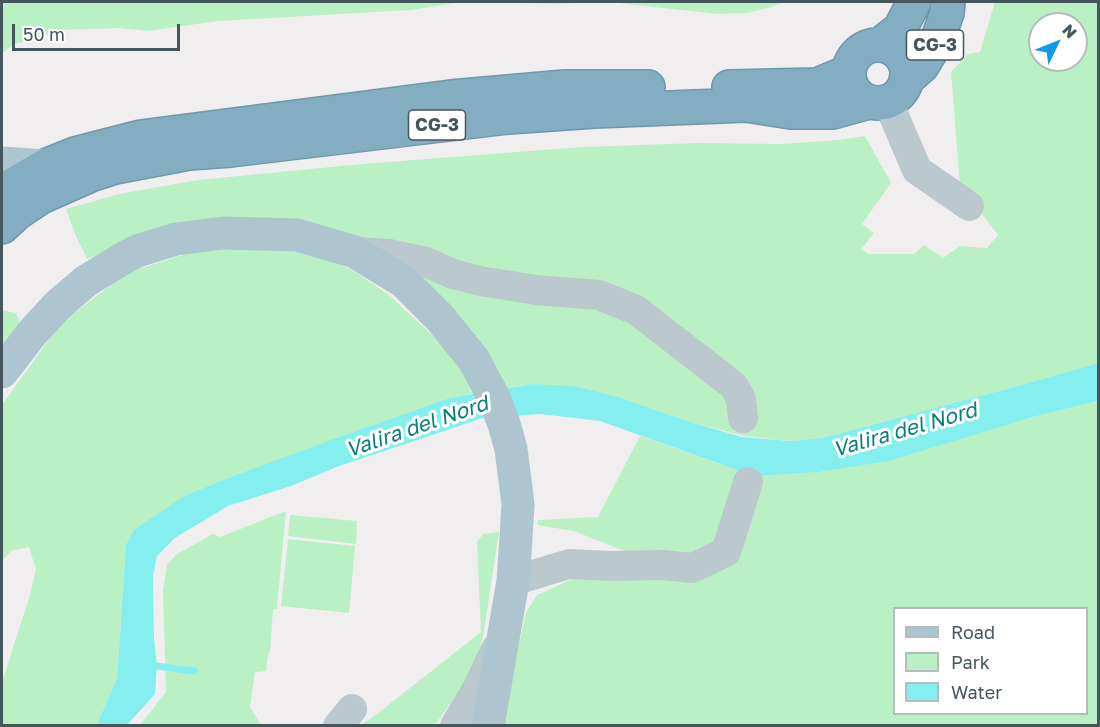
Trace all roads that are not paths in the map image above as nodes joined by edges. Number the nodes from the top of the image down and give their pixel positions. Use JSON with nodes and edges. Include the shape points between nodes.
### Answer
{"nodes":[{"id":1,"x":914,"y":2,"type":"edge"},
{"id":2,"x":948,"y":2,"type":"edge"},
{"id":3,"x":881,"y":44,"type":"junction"},
{"id":4,"x":848,"y":72,"type":"junction"},
{"id":5,"x":888,"y":95,"type":"junction"},
{"id":6,"x":2,"y":163,"type":"edge"},
{"id":7,"x":45,"y":166,"type":"junction"},
{"id":8,"x":2,"y":192,"type":"edge"},
{"id":9,"x":969,"y":206,"type":"dead end"},
{"id":10,"x":2,"y":227,"type":"edge"},
{"id":11,"x":355,"y":252,"type":"junction"},
{"id":12,"x":2,"y":372,"type":"edge"},
{"id":13,"x":742,"y":418,"type":"dead end"},
{"id":14,"x":748,"y":482,"type":"dead end"},
{"id":15,"x":514,"y":572,"type":"junction"},
{"id":16,"x":504,"y":633,"type":"junction"},
{"id":17,"x":455,"y":726,"type":"edge"},
{"id":18,"x":488,"y":726,"type":"edge"}],
"edges":[{"from":1,"to":3,"type":"highway","number":"CG-3","via":[[900,29]]},
{"from":2,"to":5,"type":"highway","number":"CG-3","via":[[937,41],[922,66]]},
{"from":3,"to":4,"type":"highway","number":"CG-3","via":[[858,51]]},
{"from":3,"to":5,"type":"highway","number":"CG-3","via":[[902,57],[907,70]]},
{"from":4,"to":5,"type":"highway","via":[[849,82],[860,98]]},
{"from":4,"to":7,"type":"highway","number":"CG-3","via":[[817,85],[565,87],[451,97],[141,137]]},
{"from":5,"to":9,"type":"street","via":[[917,170]]},
{"from":5,"to":10,"type":"highway","number":"CG-3","via":[[833,112],[791,112],[746,105],[595,111],[189,153],[93,174],[41,197]]},
{"from":6,"to":7,"type":"main road"},
{"from":7,"to":8,"type":"highway","number":"CG-3"},
{"from":11,"to":12,"type":"main road","via":[[297,235],[233,233],[176,239],[137,251],[86,281],[58,305]]},
{"from":11,"to":13,"type":"street","via":[[426,262],[480,281],[599,295],[636,310],[734,386],[741,399]]},
{"from":11,"to":15,"type":"main road","via":[[404,282],[440,318],[474,360],[494,398],[511,448],[516,485]]},
{"from":14,"to":15,"type":"street","via":[[726,552],[692,568],[569,564]]},
{"from":15,"to":16,"type":"main road"},
{"from":16,"to":17,"type":"street"},
{"from":16,"to":18,"type":"main road"}]}
